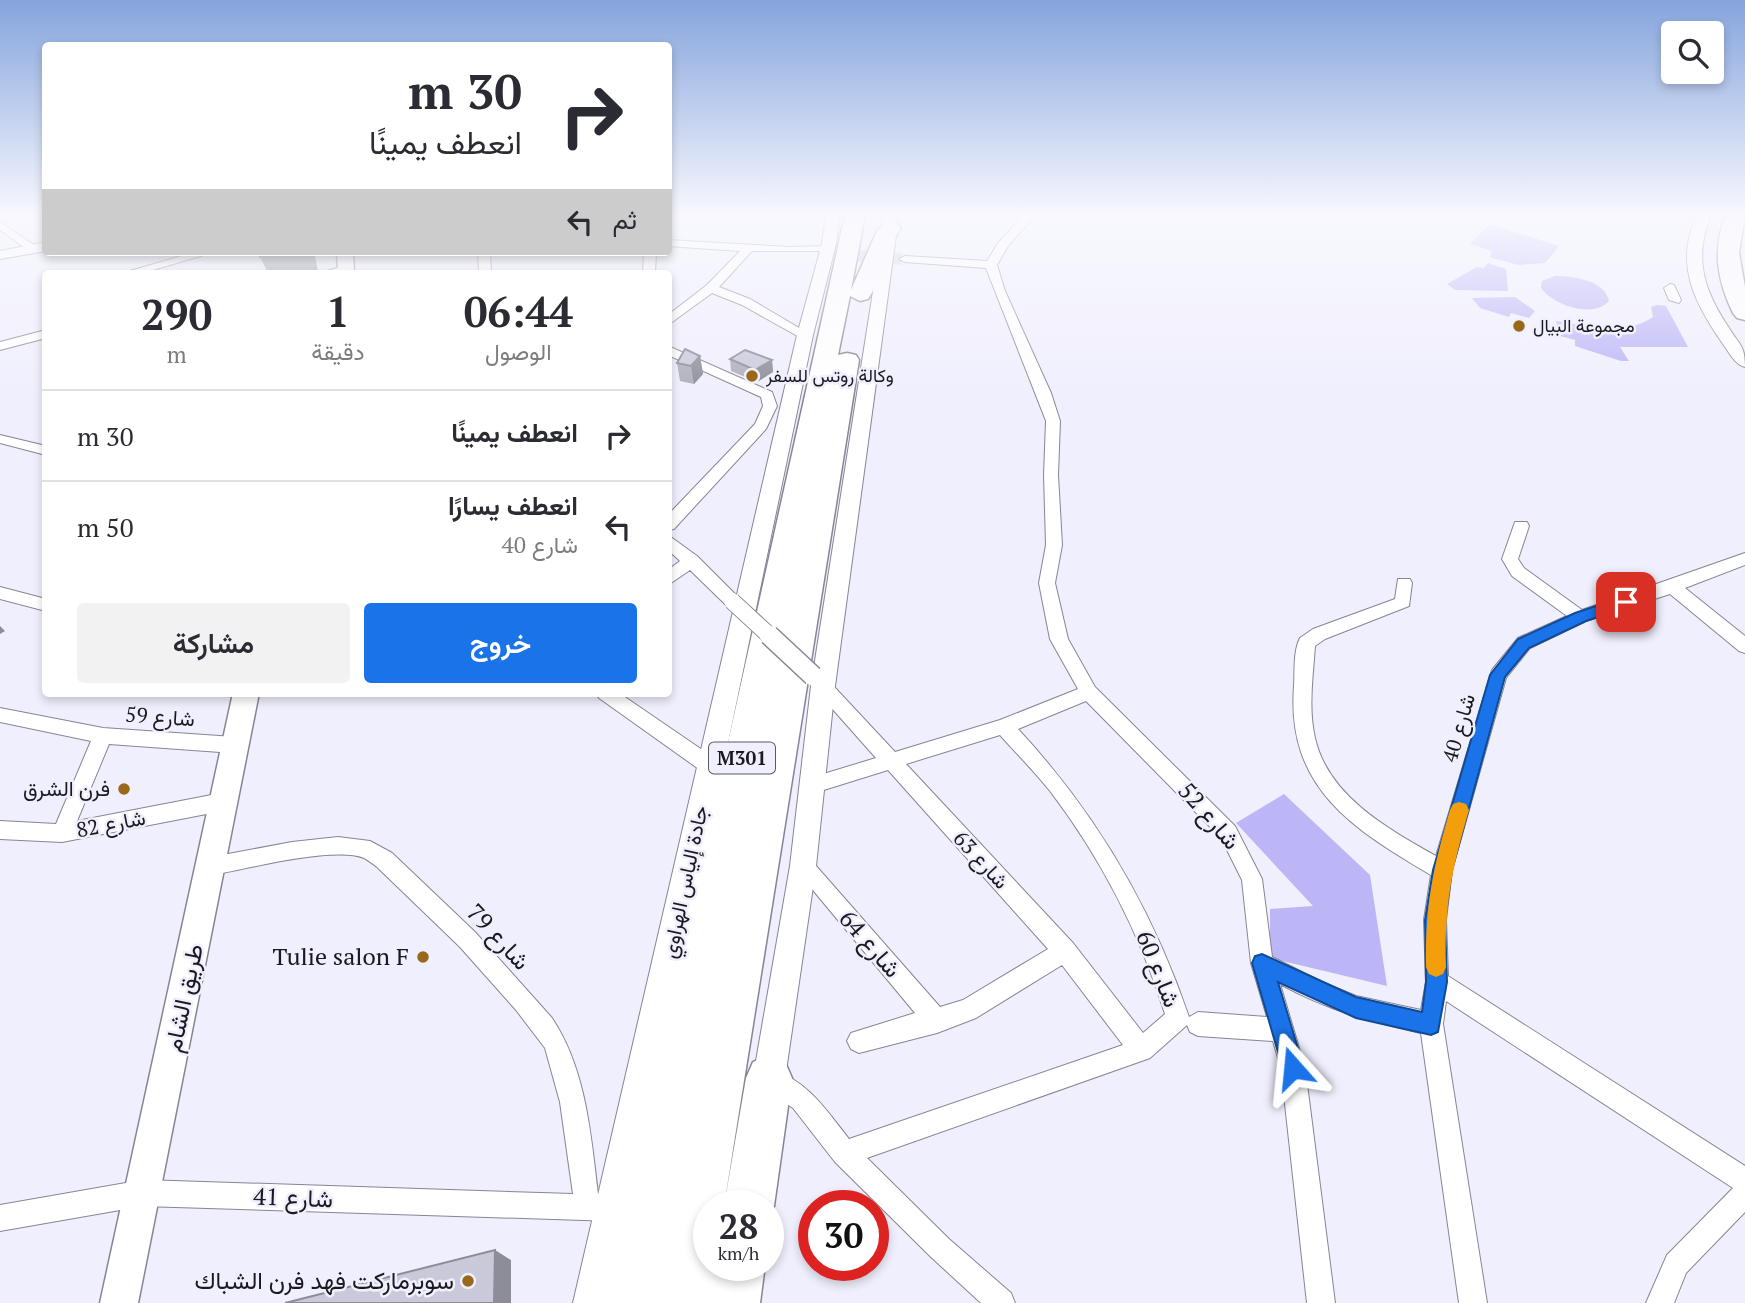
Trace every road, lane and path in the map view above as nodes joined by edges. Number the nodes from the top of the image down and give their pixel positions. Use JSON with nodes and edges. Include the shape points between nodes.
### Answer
{"nodes":[{"id":1,"x":722,"y":276,"type":"edge"},
{"id":2,"x":833,"y":276,"type":"edge"},
{"id":3,"x":835,"y":276,"type":"edge"},
{"id":4,"x":837,"y":276,"type":"edge"},
{"id":5,"x":875,"y":276,"type":"edge"},
{"id":6,"x":994,"y":276,"type":"edge"},
{"id":7,"x":1698,"y":276,"type":"edge"},
{"id":8,"x":1730,"y":276,"type":"edge"},
{"id":9,"x":710,"y":288,"type":"junction"},
{"id":10,"x":1745,"y":313,"type":"edge"},
{"id":11,"x":672,"y":318,"type":"edge"},
{"id":12,"x":42,"y":335,"type":"edge"},
{"id":13,"x":805,"y":335,"type":"junction"},
{"id":14,"x":0,"y":346,"type":"edge"},
{"id":15,"x":672,"y":352,"type":"edge"},
{"id":16,"x":1745,"y":362,"type":"edge"},
{"id":17,"x":0,"y":439,"type":"edge"},
{"id":18,"x":42,"y":450,"type":"edge"},
{"id":19,"x":672,"y":521,"type":"edge"},
{"id":20,"x":1521,"y":526,"type":"dead end"},
{"id":21,"x":672,"y":543,"type":"edge"},
{"id":22,"x":1745,"y":559,"type":"edge"},
{"id":23,"x":691,"y":560,"type":"junction"},
{"id":24,"x":672,"y":576,"type":"edge"},
{"id":25,"x":1404,"y":583,"type":"dead end"},
{"id":26,"x":1672,"y":587,"type":"junction"},
{"id":27,"x":0,"y":593,"type":"edge"},
{"id":28,"x":42,"y":604,"type":"edge"},
{"id":29,"x":1580,"y":617,"type":"junction"},
{"id":30,"x":1745,"y":646,"type":"edge"},
{"id":31,"x":818,"y":681,"type":"junction"},
{"id":32,"x":1090,"y":692,"type":"junction"},
{"id":33,"x":245,"y":697,"type":"edge"},
{"id":34,"x":611,"y":697,"type":"edge"},
{"id":35,"x":0,"y":715,"type":"edge"},
{"id":36,"x":1004,"y":726,"type":"junction"},
{"id":37,"x":103,"y":736,"type":"junction"},
{"id":38,"x":234,"y":745,"type":"junction"},
{"id":39,"x":891,"y":762,"type":"junction"},
{"id":40,"x":710,"y":766,"type":"junction"},
{"id":41,"x":814,"y":785,"type":"junction"},
{"id":42,"x":222,"y":802,"type":"junction"},
{"id":43,"x":0,"y":830,"type":"edge"},
{"id":44,"x":62,"y":833,"type":"junction"},
{"id":45,"x":212,"y":866,"type":"junction"},
{"id":46,"x":803,"y":866,"type":"junction"},
{"id":47,"x":1443,"y":870,"type":"junction"},
{"id":48,"x":1065,"y":951,"type":"junction"},
{"id":49,"x":1262,"y":963,"type":"junction"},
{"id":50,"x":1437,"y":982,"type":"junction"},
{"id":51,"x":937,"y":1021,"type":"junction"},
{"id":52,"x":1198,"y":1024,"type":"dead end"},
{"id":53,"x":1431,"y":1024,"type":"junction"},
{"id":54,"x":1280,"y":1030,"type":"junction"},
{"id":55,"x":859,"y":1041,"type":"dead end"},
{"id":56,"x":1142,"y":1050,"type":"junction"},
{"id":57,"x":769,"y":1078,"type":"junction"},
{"id":58,"x":845,"y":1153,"type":"junction"},
{"id":59,"x":1745,"y":1181,"type":"edge"},
{"id":60,"x":752,"y":1190,"type":"edge"},
{"id":61,"x":143,"y":1193,"type":"junction"},
{"id":62,"x":1745,"y":1194,"type":"edge"},
{"id":63,"x":587,"y":1207,"type":"junction"},
{"id":64,"x":614,"y":1208,"type":"junction"},
{"id":65,"x":0,"y":1218,"type":"edge"},
{"id":66,"x":737,"y":1281,"type":"edge"},
{"id":67,"x":119,"y":1303,"type":"edge"},
{"id":68,"x":591,"y":1303,"type":"edge"},
{"id":69,"x":634,"y":1303,"type":"edge"},
{"id":70,"x":685,"y":1303,"type":"edge"},
{"id":71,"x":734,"y":1303,"type":"edge"},
{"id":72,"x":1002,"y":1303,"type":"edge"},
{"id":73,"x":1321,"y":1303,"type":"edge"},
{"id":74,"x":1473,"y":1303,"type":"edge"},
{"id":75,"x":1660,"y":1303,"type":"edge"}],
"edges":[{"from":1,"to":9,"type":"street"},
{"from":2,"to":13,"type":"street","name":"جادة إلياس الهراوي"},
{"from":3,"to":69,"type":"highway","name":"جادة إلياس الهراوي","number":"M301"},
{"from":4,"to":70,"type":"highway","name":"جادة إلياس الهراوي","number":"M301","via":[[836,417],[711,1128]]},
{"from":5,"to":31,"type":"street","name":"جادة إلياس الهراوي"},
{"from":6,"to":32,"type":"street","name":"شارع 52","via":[[1053,421],[1054,545],[1047,583],[1059,639]]},
{"from":7,"to":16,"type":"street","via":[[1706,306]]},
{"from":8,"to":10,"type":"highway"},
{"from":9,"to":11,"type":"street"},
{"from":9,"to":13,"type":"street"},
{"from":12,"to":14,"type":"street"},
{"from":13,"to":40,"type":"street","name":"جادة إلياس الهراوي"},
{"from":15,"to":19,"type":"street","via":[[767,395],[770,406],[761,426]]},
{"from":17,"to":18,"type":"street"},
{"from":20,"to":29,"type":"street","via":[[1510,559],[1518,572]]},
{"from":21,"to":23,"type":"street","name":"شارع 63"},
{"from":22,"to":26,"type":"street","name":"شارع 40"},
{"from":23,"to":24,"type":"street"},
{"from":23,"to":31,"type":"street","name":"شارع 63","bridge":true},
{"from":25,"to":47,"type":"street","via":[[1403,602],[1306,643],[1302,709],[1307,748],[1341,803],[1372,830]]},
{"from":26,"to":29,"type":"street","name":"شارع 40"},
{"from":26,"to":30,"type":"street"},
{"from":27,"to":28,"type":"street"},
{"from":29,"to":47,"type":"street","name":"شارع 40","via":[[1524,643],[1498,675]]},
{"from":31,"to":39,"type":"street","name":"شارع 63"},
{"from":31,"to":41,"type":"street","name":"جادة إلياس الهراوي"},
{"from":32,"to":36,"type":"street"},
{"from":32,"to":49,"type":"street","name":"شارع 52","via":[[1228,832],[1252,879]]},
{"from":33,"to":38,"type":"main road","name":"طريق الشام"},
{"from":34,"to":40,"type":"street"},
{"from":35,"to":37,"type":"street","name":"شارع 59"},
{"from":36,"to":39,"type":"street"},
{"from":36,"to":56,"type":"street","name":"شارع 60","via":[[1060,790],[1108,864],[1163,970],[1178,1018]]},
{"from":37,"to":38,"type":"street","name":"شارع 59"},
{"from":37,"to":44,"type":"street"},
{"from":38,"to":42,"type":"main road","name":"طريق الشام"},
{"from":39,"to":41,"type":"street"},
{"from":39,"to":48,"type":"street","name":"شارع 63"},
{"from":40,"to":64,"type":"street","name":"جادة إلياس الهراوي"},
{"from":41,"to":46,"type":"street","name":"جادة إلياس الهراوي"},
{"from":42,"to":44,"type":"street","name":"شارع 82"},
{"from":42,"to":45,"type":"main road","name":"طريق الشام"},
{"from":43,"to":44,"type":"street","name":"شارع 82"},
{"from":45,"to":61,"type":"main road","name":"طريق الشام"},
{"from":45,"to":63,"type":"street","name":"شارع 79","via":[[327,847],[369,850],[418,890],[553,1037],[573,1096]]},
{"from":46,"to":51,"type":"street","name":"شارع 64"},
{"from":46,"to":57,"type":"street","name":"جادة إلياس الهراوي"},
{"from":47,"to":50,"type":"street","name":"شارع 40","via":[[1435,920]]},
{"from":48,"to":51,"type":"street","via":[[968,1010]]},
{"from":48,"to":56,"type":"street","name":"شارع 63"},
{"from":49,"to":53,"type":"street","via":[[1356,1007]]},
{"from":49,"to":54,"type":"street","name":"شارع 52"},
{"from":50,"to":53,"type":"street","name":"شارع 40"},
{"from":50,"to":59,"type":"street"},
{"from":51,"to":55,"type":"street"},
{"from":52,"to":54,"type":"street"},
{"from":53,"to":74,"type":"street","name":"شارع 40"},
{"from":54,"to":73,"type":"street","name":"شارع 52","via":[[1293,1068]]},
{"from":56,"to":58,"type":"street","name":"شارع 60"},
{"from":57,"to":58,"type":"street","via":[[802,1099]]},
{"from":57,"to":60,"type":"highway"},
{"from":58,"to":72,"type":"street"},
{"from":61,"to":63,"type":"street","name":"شارع 41"},
{"from":61,"to":65,"type":"street","name":"شارع 41"},
{"from":61,"to":67,"type":"main road","name":"طريق الشام"},
{"from":62,"to":75,"type":"street","via":[[1676,1264]]},
{"from":63,"to":64,"type":"street"},
{"from":64,"to":68,"type":"street","name":"جادة إلياس الهراوي"},
{"from":66,"to":71,"type":"highway"}]}
